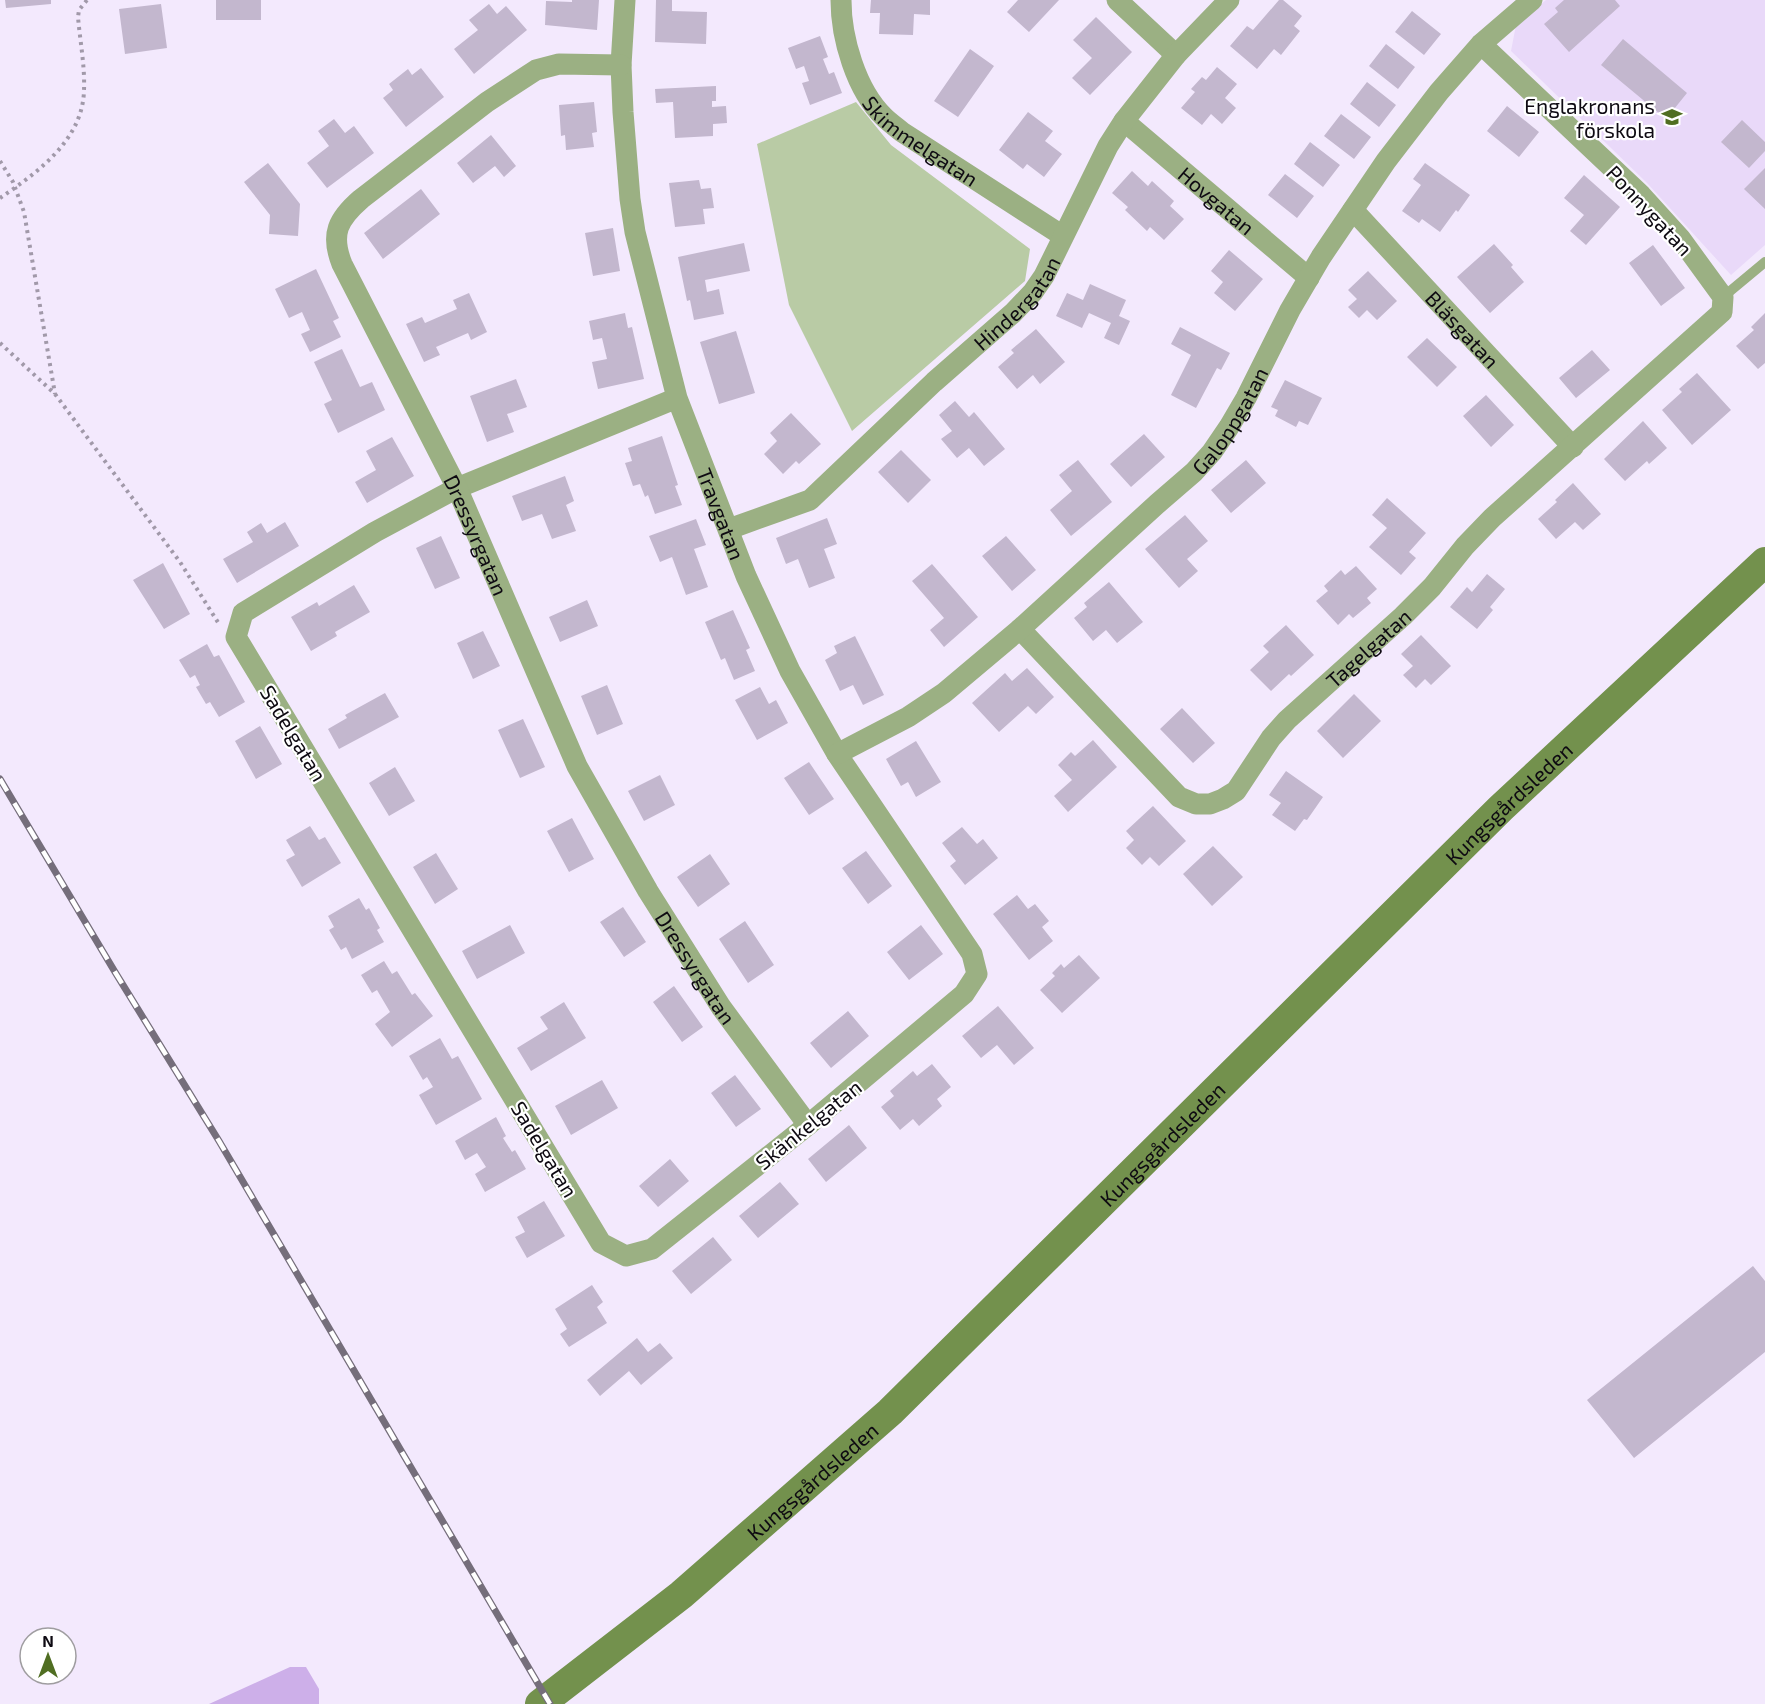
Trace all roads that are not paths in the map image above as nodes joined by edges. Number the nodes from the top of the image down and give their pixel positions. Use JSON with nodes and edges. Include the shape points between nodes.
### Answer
{"nodes":[{"id":1,"x":625,"y":0,"type":"edge"},
{"id":2,"x":841,"y":0,"type":"edge"},
{"id":3,"x":1117,"y":0,"type":"edge"},
{"id":4,"x":1228,"y":0,"type":"edge"},
{"id":5,"x":1532,"y":0,"type":"edge"},
{"id":6,"x":1481,"y":44,"type":"junction"},
{"id":7,"x":1176,"y":55,"type":"junction"},
{"id":8,"x":621,"y":65,"type":"junction"},
{"id":9,"x":1124,"y":121,"type":"junction"},
{"id":10,"x":1353,"y":210,"type":"junction"},
{"id":11,"x":1063,"y":236,"type":"junction"},
{"id":12,"x":1765,"y":262,"type":"edge"},
{"id":13,"x":1309,"y":278,"type":"junction"},
{"id":14,"x":1723,"y":305,"type":"junction"},
{"id":15,"x":677,"y":398,"type":"junction"},
{"id":16,"x":1573,"y":447,"type":"junction"},
{"id":17,"x":457,"y":488,"type":"junction"},
{"id":18,"x":729,"y":530,"type":"junction"},
{"id":19,"x":1765,"y":562,"type":"edge"},
{"id":20,"x":1020,"y":629,"type":"junction"},
{"id":21,"x":837,"y":754,"type":"junction"},
{"id":22,"x":977,"y":974,"type":"joint"},
{"id":23,"x":808,"y":1125,"type":"junction"},
{"id":24,"x":626,"y":1256,"type":"joint"},
{"id":25,"x":540,"y":1704,"type":"edge"}],
"edges":[{"from":1,"to":8,"type":"street","name":"Travgatan"},
{"from":2,"to":11,"type":"street","name":"Skimmelgatan","via":[[845,41],[855,71],[883,116]]},
{"from":3,"to":7,"type":"street"},
{"from":4,"to":7,"type":"street","name":"Hindergatan"},
{"from":5,"to":6,"type":"street","name":"Galoppgatan"},
{"from":6,"to":10,"type":"street","name":"Galoppgatan","via":[[1439,92]]},
{"from":6,"to":14,"type":"street","name":"Ponnygatan","via":[[1641,195],[1680,238]]},
{"from":7,"to":9,"type":"street","name":"Hindergatan"},
{"from":8,"to":15,"type":"street","name":"Travgatan","via":[[635,232]]},
{"from":8,"to":17,"type":"street","name":"Dressyrgatan","via":[[558,64],[527,75],[361,199],[347,211],[337,230],[342,264]]},
{"from":9,"to":11,"type":"street","name":"Hindergatan"},
{"from":9,"to":13,"type":"street","name":"Hovgatan"},
{"from":10,"to":13,"type":"street","name":"Galoppgatan"},
{"from":10,"to":16,"type":"street","name":"Bläsgatan"},
{"from":11,"to":18,"type":"street","name":"Hindergatan","via":[[1044,276],[1026,299],[810,500]]},
{"from":12,"to":14,"type":"lane"},
{"from":13,"to":20,"type":"street","name":"Galoppgatan","via":[[1246,398],[1212,452]]},
{"from":14,"to":16,"type":"street","name":"Tagelgatan"},
{"from":15,"to":17,"type":"street"},
{"from":15,"to":18,"type":"street","name":"Travgatan"},
{"from":16,"to":20,"type":"street","name":"Tagelgatan","via":[[1492,518],[1403,616],[1287,720],[1236,790],[1210,804],[1196,804],[1179,797]]},
{"from":17,"to":23,"type":"street","name":"Dressyrgatan","via":[[577,766],[648,891],[721,1007]]},
{"from":17,"to":24,"type":"street","name":"Sadelgatan","via":[[375,532],[243,614],[236,637],[601,1243]]},
{"from":18,"to":21,"type":"street","name":"Travgatan","via":[[790,671]]},
{"from":19,"to":25,"type":"main road","name":"Kungsgårdsleden","via":[[1501,808],[890,1412],[681,1595]]},
{"from":20,"to":21,"type":"street","name":"Galoppgatan","via":[[944,693],[908,717]]},
{"from":21,"to":22,"type":"street","name":"Travgatan","via":[[972,954]]},
{"from":22,"to":23,"type":"street","name":"Skänkelgatan","via":[[964,994]]},
{"from":23,"to":24,"type":"street","name":"Skänkelgatan","via":[[652,1249]]}]}
